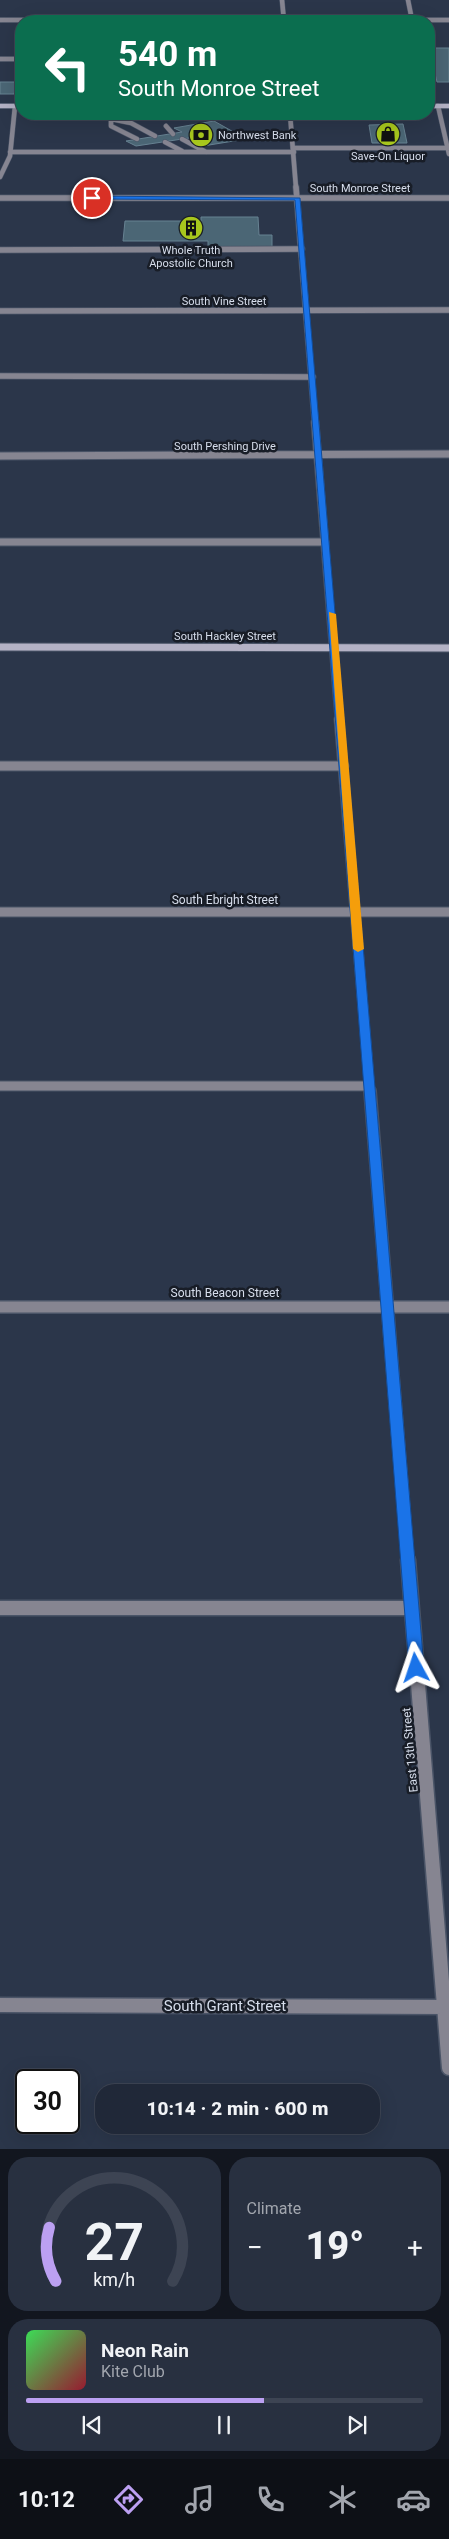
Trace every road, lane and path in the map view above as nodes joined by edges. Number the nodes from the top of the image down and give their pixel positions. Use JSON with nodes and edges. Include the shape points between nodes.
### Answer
{"nodes":[{"id":1,"x":282,"y":0,"type":"edge"},
{"id":2,"x":408,"y":0,"type":"edge"},
{"id":3,"x":283,"y":15,"type":"edge"},
{"id":4,"x":411,"y":15,"type":"edge"},
{"id":5,"x":0,"y":20,"type":"edge"},
{"id":6,"x":15,"y":20,"type":"edge"},
{"id":7,"x":435,"y":20,"type":"edge"},
{"id":8,"x":449,"y":20,"type":"edge"},
{"id":9,"x":0,"y":59,"type":"edge"},
{"id":10,"x":15,"y":59,"type":"edge"},
{"id":11,"x":0,"y":106,"type":"edge"},
{"id":12,"x":15,"y":106,"type":"edge"},
{"id":13,"x":438,"y":106,"type":"joint"},
{"id":14,"x":449,"y":106,"type":"edge"},
{"id":15,"x":16,"y":120,"type":"edge"},
{"id":16,"x":111,"y":120,"type":"edge"},
{"id":17,"x":122,"y":120,"type":"edge"},
{"id":18,"x":291,"y":120,"type":"edge"},
{"id":19,"x":166,"y":126,"type":"dead end"},
{"id":20,"x":172,"y":134,"type":"dead end"},
{"id":21,"x":155,"y":136,"type":"dead end"},
{"id":22,"x":137,"y":139,"type":"dead end"},
{"id":23,"x":182,"y":139,"type":"dead end"},
{"id":24,"x":165,"y":142,"type":"dead end"},
{"id":25,"x":147,"y":145,"type":"dead end"},
{"id":26,"x":448,"y":148,"type":"junction"},
{"id":27,"x":294,"y":150,"type":"junction"},
{"id":28,"x":10,"y":152,"type":"junction"},
{"id":29,"x":161,"y":152,"type":"junction"},
{"id":30,"x":183,"y":152,"type":"junction"},
{"id":31,"x":206,"y":152,"type":"junction"},
{"id":32,"x":449,"y":154,"type":"edge"},
{"id":33,"x":0,"y":178,"type":"edge"},
{"id":34,"x":0,"y":198,"type":"edge"},
{"id":35,"x":297,"y":198,"type":"junction"},
{"id":36,"x":449,"y":198,"type":"edge"},
{"id":37,"x":302,"y":248,"type":"junction"},
{"id":38,"x":0,"y":250,"type":"edge"},
{"id":39,"x":308,"y":310,"type":"junction"},
{"id":40,"x":449,"y":310,"type":"edge"},
{"id":41,"x":0,"y":311,"type":"edge"},
{"id":42,"x":0,"y":376,"type":"edge"},
{"id":43,"x":313,"y":377,"type":"junction"},
{"id":44,"x":449,"y":454,"type":"edge"},
{"id":45,"x":0,"y":456,"type":"edge"},
{"id":46,"x":319,"y":456,"type":"junction"},
{"id":47,"x":0,"y":542,"type":"edge"},
{"id":48,"x":326,"y":542,"type":"junction"},
{"id":49,"x":0,"y":647,"type":"edge"},
{"id":50,"x":334,"y":647,"type":"junction"},
{"id":51,"x":449,"y":648,"type":"edge"},
{"id":52,"x":0,"y":766,"type":"edge"},
{"id":53,"x":344,"y":766,"type":"junction"},
{"id":54,"x":0,"y":912,"type":"edge"},
{"id":55,"x":356,"y":912,"type":"junction"},
{"id":56,"x":449,"y":912,"type":"edge"},
{"id":57,"x":0,"y":1086,"type":"edge"},
{"id":58,"x":369,"y":1086,"type":"junction"},
{"id":59,"x":0,"y":1307,"type":"edge"},
{"id":60,"x":386,"y":1307,"type":"junction"},
{"id":61,"x":449,"y":1307,"type":"edge"},
{"id":62,"x":0,"y":1608,"type":"edge"},
{"id":63,"x":411,"y":1608,"type":"junction"},
{"id":64,"x":0,"y":2005,"type":"edge"},
{"id":65,"x":447,"y":2006,"type":"edge"},
{"id":66,"x":449,"y":2068,"type":"edge"}],
"edges":[{"from":1,"to":3,"type":"street"},
{"from":2,"to":4,"type":"street"},
{"from":5,"to":6,"type":"street"},
{"from":7,"to":8,"type":"street"},
{"from":9,"to":10,"type":"street"},
{"from":11,"to":12,"type":"street"},
{"from":13,"to":14,"type":"street"},
{"from":13,"to":26,"type":"street"},
{"from":15,"to":28,"type":"street"},
{"from":16,"to":22,"type":"street","via":[[111,126]]},
{"from":17,"to":21,"type":"street"},
{"from":18,"to":27,"type":"street","name":"East 13th Street"},
{"from":19,"to":20,"type":"street"},
{"from":23,"to":31,"type":"street"},
{"from":24,"to":30,"type":"street"},
{"from":25,"to":29,"type":"street"},
{"from":26,"to":27,"type":"street"},
{"from":26,"to":32,"type":"street"},
{"from":27,"to":31,"type":"street"},
{"from":27,"to":35,"type":"street","name":"East 13th Street"},
{"from":28,"to":29,"type":"street"},
{"from":28,"to":33,"type":"street"},
{"from":29,"to":30,"type":"street"},
{"from":30,"to":31,"type":"street"},
{"from":34,"to":35,"type":"street","name":"South Monroe Street"},
{"from":35,"to":36,"type":"street","name":"South Monroe Street"},
{"from":35,"to":37,"type":"street","name":"East 13th Street"},
{"from":37,"to":38,"type":"street"},
{"from":37,"to":39,"type":"street","name":"East 13th Street"},
{"from":39,"to":40,"type":"street","name":"South Vine Street"},
{"from":39,"to":41,"type":"street","name":"South Vine Street"},
{"from":39,"to":43,"type":"street","name":"East 13th Street"},
{"from":42,"to":43,"type":"street"},
{"from":43,"to":46,"type":"street","name":"East 13th Street"},
{"from":44,"to":46,"type":"street","name":"South Pershing Drive"},
{"from":45,"to":46,"type":"street","name":"South Pershing Drive"},
{"from":46,"to":48,"type":"street","name":"East 13th Street"},
{"from":47,"to":48,"type":"street"},
{"from":48,"to":50,"type":"street","name":"East 13th Street"},
{"from":49,"to":50,"type":"street","name":"South Hackley Street"},
{"from":50,"to":51,"type":"street","name":"South Hackley Street"},
{"from":50,"to":53,"type":"street","name":"East 13th Street"},
{"from":52,"to":53,"type":"street"},
{"from":53,"to":55,"type":"street","name":"East 13th Street"},
{"from":54,"to":55,"type":"street","name":"South Ebright Street"},
{"from":55,"to":56,"type":"street","name":"South Ebright Street"},
{"from":55,"to":58,"type":"street","name":"East 13th Street"},
{"from":57,"to":58,"type":"street"},
{"from":58,"to":60,"type":"street","name":"East 13th Street"},
{"from":59,"to":60,"type":"street","name":"South Beacon Street"},
{"from":60,"to":61,"type":"street","name":"South Beacon Street"},
{"from":60,"to":63,"type":"street","name":"East 13th Street"},
{"from":62,"to":63,"type":"street"},
{"from":63,"to":65,"type":"street","name":"East 13th Street"},
{"from":64,"to":65,"type":"street","name":"South Grant Street"},
{"from":65,"to":66,"type":"street","name":"East 13th Street"}]}
